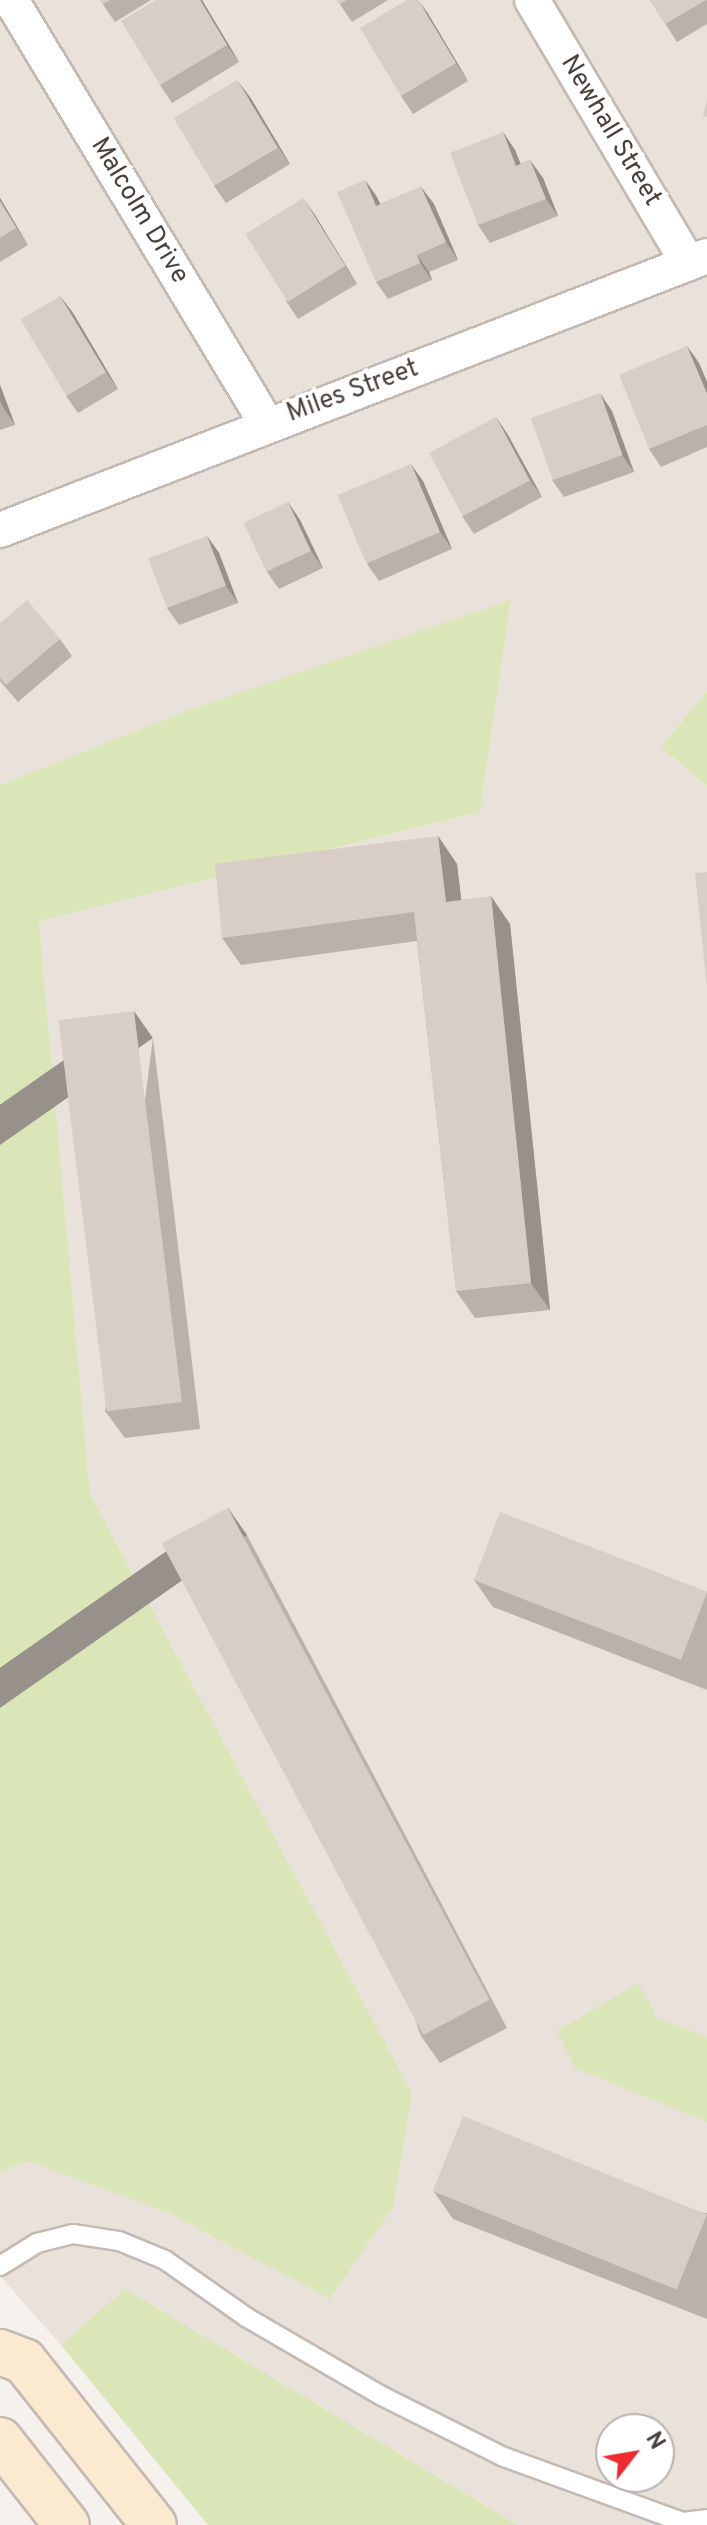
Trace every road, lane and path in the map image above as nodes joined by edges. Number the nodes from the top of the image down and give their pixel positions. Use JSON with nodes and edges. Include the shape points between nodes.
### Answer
{"nodes":[{"id":1,"x":11,"y":0,"type":"edge"},
{"id":2,"x":532,"y":0,"type":"edge"},
{"id":3,"x":697,"y":259,"type":"edge"},
{"id":4,"x":266,"y":423,"type":"junction"},
{"id":5,"x":0,"y":530,"type":"edge"},
{"id":6,"x":0,"y":2266,"type":"edge"},
{"id":7,"x":0,"y":2352,"type":"edge"},
{"id":8,"x":0,"y":2440,"type":"edge"},
{"id":9,"x":707,"y":2519,"type":"edge"},
{"id":10,"x":67,"y":2525,"type":"edge"},
{"id":11,"x":154,"y":2525,"type":"edge"}],
"edges":[{"from":1,"to":4,"type":"street","name":"Malcolm Drive"},
{"from":2,"to":3,"type":"street","name":"Newhall Street"},
{"from":3,"to":4,"type":"street","name":"Miles Street"},
{"from":4,"to":5,"type":"street","name":"Miles Street"},
{"from":6,"to":9,"type":"lane","via":[[37,2243],[73,2234],[119,2241],[165,2260],[246,2317],[382,2396],[504,2457],[683,2522]]},
{"from":7,"to":11,"type":"main road","via":[[24,2361]]},
{"from":8,"to":10,"type":"main road"}]}
